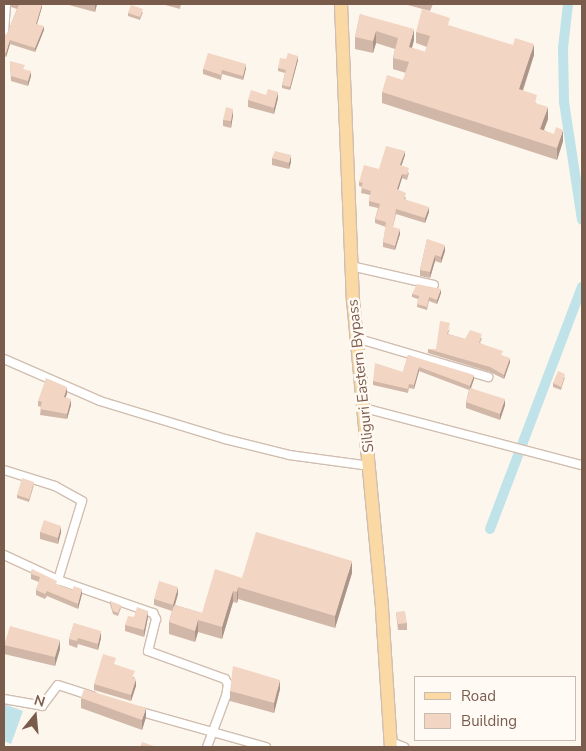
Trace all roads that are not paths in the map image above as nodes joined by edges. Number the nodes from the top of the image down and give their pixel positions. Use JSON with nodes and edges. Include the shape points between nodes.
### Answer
{"nodes":[{"id":1,"x":6,"y":4,"type":"edge"},
{"id":2,"x":341,"y":4,"type":"edge"},
{"id":3,"x":4,"y":33,"type":"edge"},
{"id":4,"x":351,"y":266,"type":"junction"},
{"id":5,"x":434,"y":285,"type":"edge"},
{"id":6,"x":356,"y":338,"type":"junction"},
{"id":7,"x":4,"y":359,"type":"edge"},
{"id":8,"x":488,"y":378,"type":"dead end"},
{"id":9,"x":364,"y":408,"type":"junction"},
{"id":10,"x":582,"y":465,"type":"edge"},
{"id":11,"x":370,"y":466,"type":"junction"},
{"id":12,"x":4,"y":470,"type":"edge"},
{"id":13,"x":4,"y":555,"type":"edge"},
{"id":14,"x":58,"y":580,"type":"junction"},
{"id":15,"x":97,"y":698,"type":"edge"},
{"id":16,"x":4,"y":699,"type":"edge"},
{"id":17,"x":125,"y":706,"type":"edge"},
{"id":18,"x":214,"y":732,"type":"junction"},
{"id":19,"x":391,"y":745,"type":"edge"},
{"id":20,"x":207,"y":747,"type":"edge"},
{"id":21,"x":266,"y":747,"type":"edge"},
{"id":22,"x":404,"y":747,"type":"edge"}],
"edges":[{"from":1,"to":3,"type":"street"},
{"from":2,"to":4,"type":"main road","name":"Siliguri Eastern Bypass"},
{"from":4,"to":5,"type":"street"},
{"from":4,"to":6,"type":"main road","name":"Siliguri Eastern Bypass"},
{"from":6,"to":8,"type":"street"},
{"from":6,"to":9,"type":"main road","name":"Siliguri Eastern Bypass"},
{"from":7,"to":11,"type":"street","via":[[100,401],[226,439],[289,455]]},
{"from":9,"to":10,"type":"street"},
{"from":9,"to":11,"type":"main road","name":"Siliguri Eastern Bypass"},
{"from":11,"to":19,"type":"main road","name":"Siliguri Eastern Bypass"},
{"from":12,"to":14,"type":"street","via":[[55,486],[82,501]]},
{"from":13,"to":14,"type":"street"},
{"from":14,"to":18,"type":"street","via":[[153,613],[156,618],[148,651],[225,679],[228,690]]},
{"from":15,"to":16,"type":"street","via":[[56,685],[42,706]]},
{"from":17,"to":18,"type":"street"},
{"from":18,"to":20,"type":"street"},
{"from":18,"to":21,"type":"street"},
{"from":19,"to":22,"type":"street"}]}
